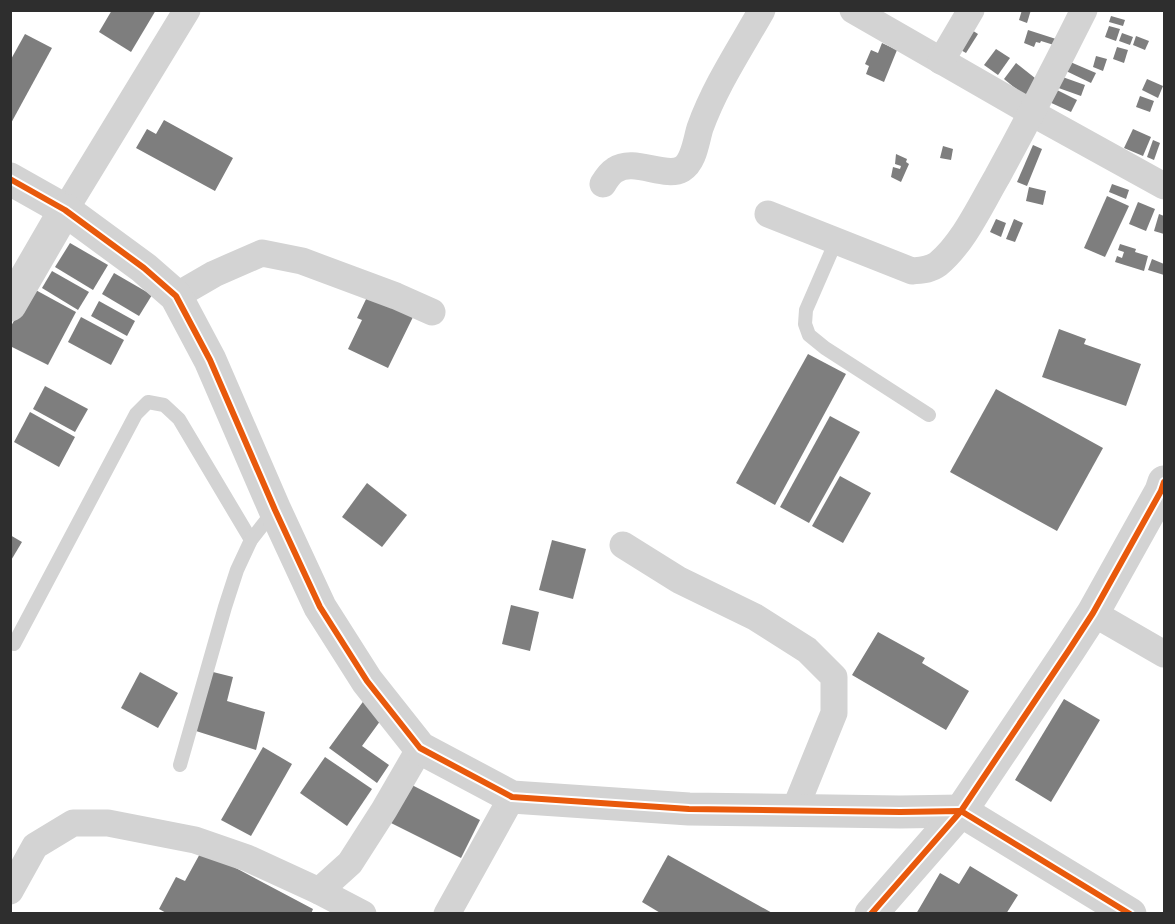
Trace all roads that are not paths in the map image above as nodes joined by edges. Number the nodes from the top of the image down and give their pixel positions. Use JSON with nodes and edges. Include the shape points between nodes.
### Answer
{"nodes":[{"id":1,"x":187,"y":10,"type":"edge"},
{"id":2,"x":762,"y":10,"type":"edge"},
{"id":3,"x":853,"y":10,"type":"edge"},
{"id":4,"x":971,"y":10,"type":"edge"},
{"id":5,"x":1084,"y":10,"type":"edge"},
{"id":6,"x":941,"y":61,"type":"junction"},
{"id":7,"x":1032,"y":113,"type":"junction"},
{"id":8,"x":10,"y":179,"type":"edge"},
{"id":9,"x":603,"y":184,"type":"dead end"},
{"id":10,"x":1164,"y":186,"type":"edge"},
{"id":11,"x":65,"y":210,"type":"junction"},
{"id":12,"x":768,"y":214,"type":"dead end"},
{"id":13,"x":836,"y":241,"type":"junction"},
{"id":14,"x":176,"y":296,"type":"junction"},
{"id":15,"x":10,"y":305,"type":"edge"},
{"id":16,"x":432,"y":312,"type":"dead end"},
{"id":17,"x":929,"y":415,"type":"dead end"},
{"id":18,"x":1164,"y":482,"type":"edge"},
{"id":19,"x":275,"y":510,"type":"junction"},
{"id":20,"x":251,"y":540,"type":"junction"},
{"id":21,"x":623,"y":545,"type":"dead end"},
{"id":22,"x":1093,"y":613,"type":"junction"},
{"id":23,"x":14,"y":644,"type":"dead end"},
{"id":24,"x":1164,"y":654,"type":"edge"},
{"id":25,"x":420,"y":748,"type":"junction"},
{"id":26,"x":180,"y":765,"type":"dead end"},
{"id":27,"x":512,"y":797,"type":"junction"},
{"id":28,"x":795,"y":809,"type":"junction"},
{"id":29,"x":961,"y":811,"type":"junction"},
{"id":30,"x":10,"y":891,"type":"edge"},
{"id":31,"x":319,"y":891,"type":"junction"},
{"id":32,"x":363,"y":914,"type":"edge"},
{"id":33,"x":447,"y":914,"type":"edge"},
{"id":34,"x":871,"y":914,"type":"edge"},
{"id":35,"x":1130,"y":914,"type":"edge"}],
"edges":[{"from":1,"to":11,"type":"street"},
{"from":2,"to":9,"type":"street","via":[[716,91],[684,168],[675,172],[629,165],[615,170]]},
{"from":3,"to":6,"type":"street"},
{"from":4,"to":6,"type":"street"},
{"from":5,"to":7,"type":"street"},
{"from":6,"to":7,"type":"street"},
{"from":7,"to":10,"type":"street"},
{"from":7,"to":13,"type":"street","via":[[976,214],[956,244],[928,270],[912,271]]},
{"from":8,"to":11,"type":"street"},
{"from":11,"to":14,"type":"street"},
{"from":11,"to":15,"type":"street"},
{"from":12,"to":13,"type":"street"},
{"from":13,"to":17,"type":"lane","via":[[806,310],[809,335]]},
{"from":14,"to":16,"type":"street","via":[[262,253],[302,261]]},
{"from":14,"to":19,"type":"street","via":[[210,360]]},
{"from":18,"to":22,"type":"street"},
{"from":19,"to":20,"type":"lane"},
{"from":19,"to":25,"type":"street","via":[[320,607],[367,681]]},
{"from":20,"to":23,"type":"lane","via":[[179,419],[164,405],[148,402],[136,414]]},
{"from":20,"to":26,"type":"lane","via":[[225,607]]},
{"from":21,"to":28,"type":"street","via":[[680,580],[755,617],[807,650],[834,677],[834,714]]},
{"from":22,"to":24,"type":"street"},
{"from":22,"to":29,"type":"street"},
{"from":25,"to":27,"type":"street"},
{"from":25,"to":31,"type":"street","via":[[350,863]]},
{"from":27,"to":28,"type":"street","via":[[689,809]]},
{"from":27,"to":33,"type":"street"},
{"from":28,"to":29,"type":"street"},
{"from":29,"to":34,"type":"street"},
{"from":29,"to":35,"type":"street"},
{"from":30,"to":31,"type":"street","via":[[35,846],[73,823],[108,823],[195,840],[247,858]]},
{"from":31,"to":32,"type":"street"}]}
